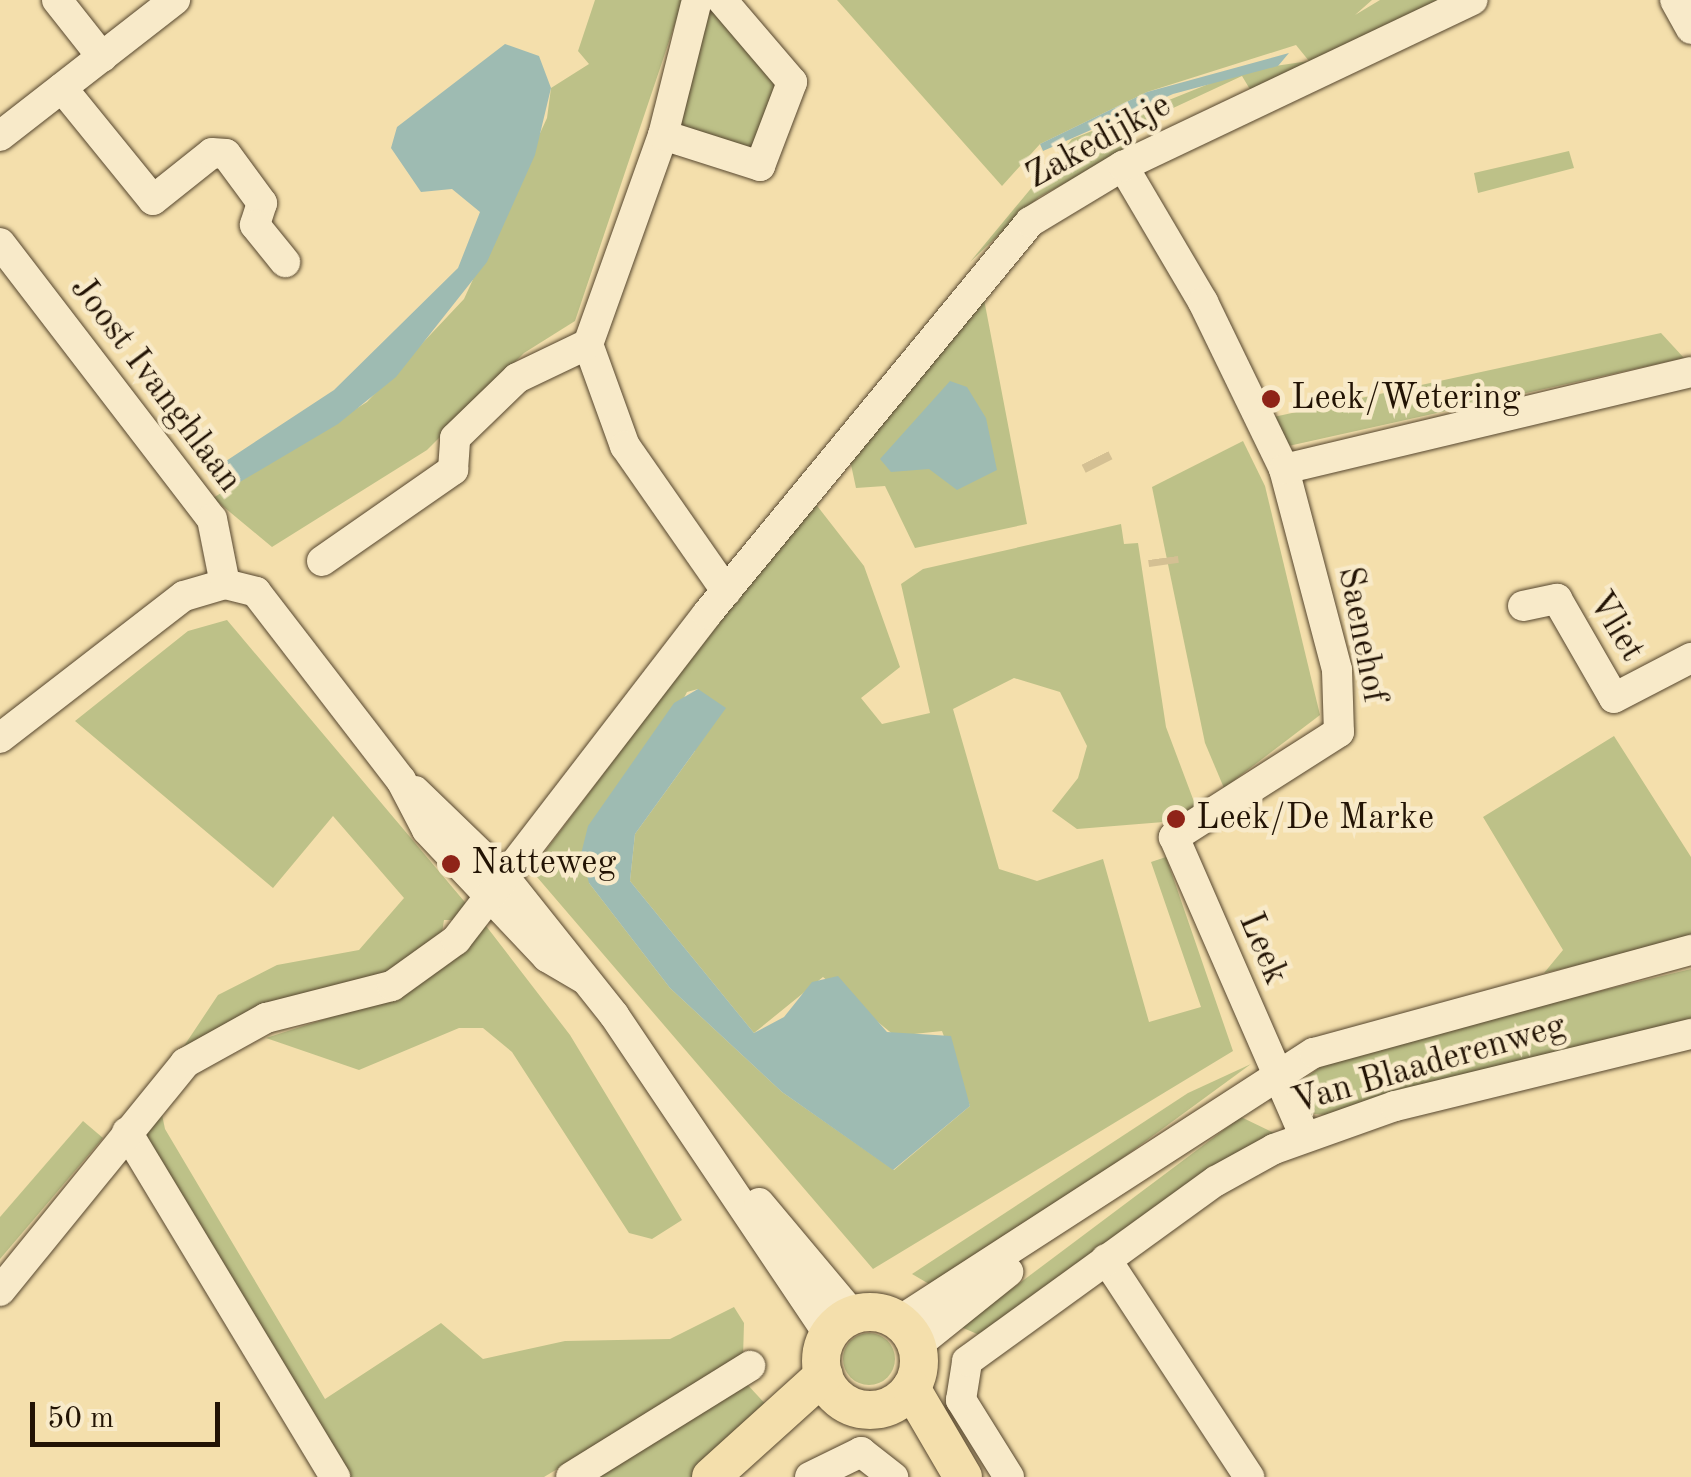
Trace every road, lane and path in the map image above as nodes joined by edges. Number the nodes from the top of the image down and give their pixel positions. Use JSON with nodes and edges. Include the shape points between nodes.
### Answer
{"nodes":[{"id":1,"x":57,"y":0,"type":"edge"},
{"id":2,"x":174,"y":0,"type":"edge"},
{"id":3,"x":697,"y":0,"type":"edge"},
{"id":4,"x":722,"y":0,"type":"edge"},
{"id":5,"x":1473,"y":0,"type":"edge"},
{"id":6,"x":1675,"y":0,"type":"edge"},
{"id":7,"x":1691,"y":29,"type":"edge"},
{"id":8,"x":102,"y":57,"type":"junction"},
{"id":9,"x":62,"y":88,"type":"junction"},
{"id":10,"x":0,"y":136,"type":"edge"},
{"id":11,"x":663,"y":136,"type":"junction"},
{"id":12,"x":1123,"y":166,"type":"junction"},
{"id":13,"x":0,"y":243,"type":"edge"},
{"id":14,"x":285,"y":262,"type":"dead end"},
{"id":15,"x":588,"y":344,"type":"junction"},
{"id":16,"x":1691,"y":372,"type":"edge"},
{"id":17,"x":1284,"y":470,"type":"junction"},
{"id":18,"x":322,"y":561,"type":"dead end"},
{"id":19,"x":225,"y":584,"type":"junction"},
{"id":20,"x":726,"y":591,"type":"junction"},
{"id":21,"x":1523,"y":606,"type":"dead end"},
{"id":22,"x":1691,"y":658,"type":"edge"},
{"id":23,"x":4,"y":727,"type":"edge"},
{"id":24,"x":1215,"y":808,"type":"joint"},
{"id":25,"x":498,"y":888,"type":"junction"},
{"id":26,"x":1691,"y":950,"type":"edge"},
{"id":27,"x":1691,"y":1034,"type":"edge"},
{"id":28,"x":1274,"y":1073,"type":"junction"},
{"id":29,"x":126,"y":1132,"type":"junction"},
{"id":30,"x":1304,"y":1136,"type":"junction"},
{"id":31,"x":1106,"y":1260,"type":"junction"},
{"id":32,"x":0,"y":1291,"type":"edge"},
{"id":33,"x":841,"y":1325,"type":"junction"},
{"id":34,"x":908,"y":1333,"type":"junction"},
{"id":35,"x":750,"y":1366,"type":"dead end"},
{"id":36,"x":832,"y":1387,"type":"junction"},
{"id":37,"x":897,"y":1398,"type":"junction"},
{"id":38,"x":335,"y":1477,"type":"edge"},
{"id":39,"x":571,"y":1477,"type":"edge"},
{"id":40,"x":710,"y":1477,"type":"edge"},
{"id":41,"x":736,"y":1477,"type":"edge"},
{"id":42,"x":810,"y":1477,"type":"edge"},
{"id":43,"x":893,"y":1477,"type":"edge"},
{"id":44,"x":952,"y":1477,"type":"edge"},
{"id":45,"x":963,"y":1477,"type":"edge"},
{"id":46,"x":1009,"y":1477,"type":"edge"},
{"id":47,"x":1250,"y":1477,"type":"edge"}],
"edges":[{"from":1,"to":8,"type":"street"},
{"from":2,"to":8,"type":"street"},
{"from":3,"to":11,"type":"street"},
{"from":4,"to":11,"type":"street","via":[[792,82],[760,166]]},
{"from":5,"to":12,"type":"street","name":"Zakedijkje"},
{"from":6,"to":7,"type":"street"},
{"from":8,"to":9,"type":"street"},
{"from":9,"to":10,"type":"street"},
{"from":9,"to":14,"type":"street","via":[[153,200],[212,152],[226,154],[262,202],[255,225]]},
{"from":11,"to":15,"type":"street"},
{"from":12,"to":17,"type":"street","via":[[1203,302]]},
{"from":12,"to":20,"type":"street","name":"Zakedijkje","via":[[1030,222],[983,269]]},
{"from":13,"to":19,"type":"street","name":"Joost Ivanghlaan","via":[[212,519]]},
{"from":15,"to":18,"type":"street","via":[[517,378],[455,438],[453,470]]},
{"from":15,"to":20,"type":"street","via":[[624,446]]},
{"from":16,"to":17,"type":"street"},
{"from":17,"to":24,"type":"street","name":"Saenehof","via":[[1344,721],[1325,745]]},
{"from":19,"to":23,"type":"street","via":[[184,596]]},
{"from":19,"to":25,"type":"street","via":[[271,606],[400,780]]},
{"from":20,"to":25,"type":"street"},
{"from":21,"to":22,"type":"street","name":"Vliet","via":[[1556,600],[1614,698]]},
{"from":24,"to":28,"type":"street","name":"Leek","via":[[1174,836]]},
{"from":25,"to":29,"type":"street","via":[[426,969],[215,1042]]},
{"from":25,"to":33,"type":"street","via":[[583,978]]},
{"from":26,"to":28,"type":"street","name":"Van Blaaderenweg","via":[[1434,1013]]},
{"from":27,"to":30,"type":"street","name":"Van Blaaderenweg"},
{"from":28,"to":30,"type":"street","name":"Leek"},
{"from":28,"to":34,"type":"street","name":"Van Blaaderenweg"},
{"from":29,"to":32,"type":"street"},
{"from":29,"to":38,"type":"street"},
{"from":30,"to":31,"type":"street","name":"Van Blaaderenweg","via":[[1216,1181]]},
{"from":31,"to":46,"type":"street","name":"Van Blaaderenweg","via":[[975,1352],[960,1387]]},
{"from":31,"to":47,"type":"street"},
{"from":33,"to":34,"type":"main road"},
{"from":33,"to":36,"type":"main road"},
{"from":34,"to":37,"type":"main road"},
{"from":35,"to":39,"type":"street"},
{"from":36,"to":37,"type":"main road"},
{"from":36,"to":40,"type":"main road"},
{"from":36,"to":41,"type":"main road"},
{"from":37,"to":44,"type":"main road"},
{"from":37,"to":45,"type":"main road"},
{"from":42,"to":43,"type":"street","via":[[836,1458],[866,1454]]}]}
